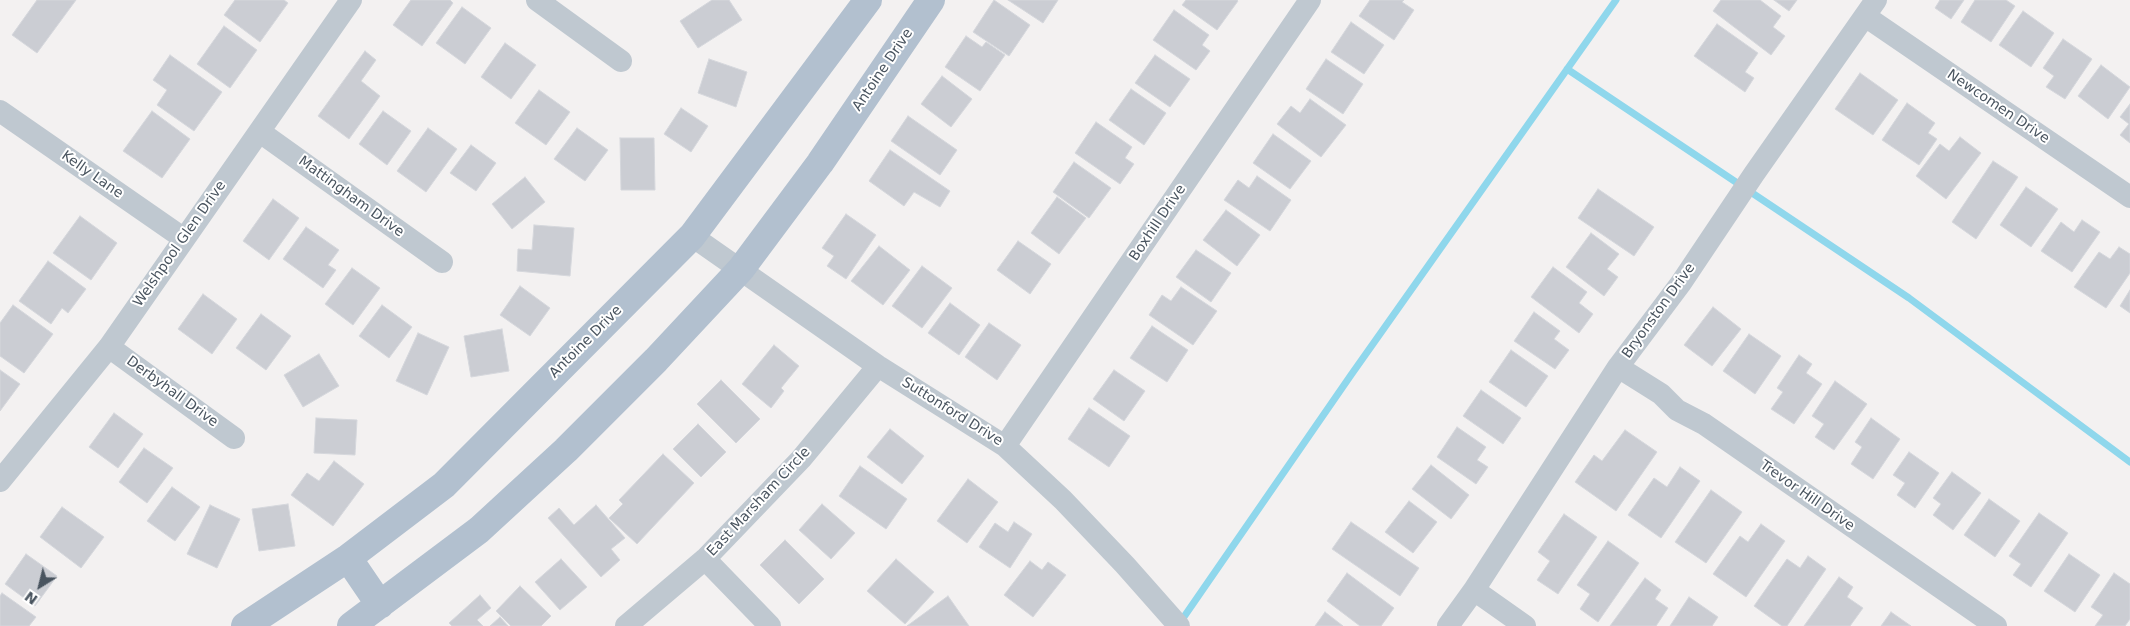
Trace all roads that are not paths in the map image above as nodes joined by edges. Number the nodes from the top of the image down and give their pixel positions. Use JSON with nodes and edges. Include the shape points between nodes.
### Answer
{"nodes":[{"id":1,"x":352,"y":0,"type":"edge"},
{"id":2,"x":538,"y":0,"type":"edge"},
{"id":3,"x":868,"y":0,"type":"edge"},
{"id":4,"x":931,"y":0,"type":"edge"},
{"id":5,"x":1310,"y":0,"type":"edge"},
{"id":6,"x":1871,"y":8,"type":"edge"},
{"id":7,"x":621,"y":61,"type":"dead end"},
{"id":8,"x":0,"y":111,"type":"edge"},
{"id":9,"x":260,"y":132,"type":"junction"},
{"id":10,"x":2130,"y":197,"type":"edge"},
{"id":11,"x":692,"y":236,"type":"junction"},
{"id":12,"x":183,"y":238,"type":"junction"},
{"id":13,"x":442,"y":262,"type":"dead end"},
{"id":14,"x":741,"y":269,"type":"junction"},
{"id":15,"x":109,"y":347,"type":"junction"},
{"id":16,"x":878,"y":366,"type":"junction"},
{"id":17,"x":1618,"y":368,"type":"junction"},
{"id":18,"x":234,"y":438,"type":"dead end"},
{"id":19,"x":1005,"y":446,"type":"junction"},
{"id":20,"x":0,"y":481,"type":"edge"},
{"id":21,"x":348,"y":558,"type":"junction"},
{"id":22,"x":705,"y":559,"type":"junction"},
{"id":23,"x":1474,"y":590,"type":"junction"},
{"id":24,"x":380,"y":606,"type":"junction"},
{"id":25,"x":245,"y":626,"type":"edge"},
{"id":26,"x":351,"y":626,"type":"edge"},
{"id":27,"x":626,"y":626,"type":"edge"},
{"id":28,"x":770,"y":626,"type":"edge"},
{"id":29,"x":1179,"y":626,"type":"edge"},
{"id":30,"x":1448,"y":626,"type":"edge"},
{"id":31,"x":1525,"y":626,"type":"edge"},
{"id":32,"x":1996,"y":626,"type":"edge"}],
"edges":[{"from":1,"to":9,"type":"street","name":"Welshpool Glen Drive"},
{"from":2,"to":7,"type":"street"},
{"from":3,"to":11,"type":"main road","name":"Antoine Drive"},
{"from":4,"to":14,"type":"main road","name":"Antoine Drive","via":[[820,163]]},
{"from":5,"to":19,"type":"street","name":"Boxhill Drive"},
{"from":6,"to":10,"type":"street","name":"Newcomen Drive"},
{"from":6,"to":17,"type":"street","name":"Bryonston Drive"},
{"from":8,"to":12,"type":"street","name":"Kelly Lane"},
{"from":9,"to":12,"type":"street","name":"Welshpool Glen Drive"},
{"from":9,"to":13,"type":"street","name":"Mattingham Drive"},
{"from":11,"to":14,"type":"street","name":"Suttonford Drive"},
{"from":11,"to":21,"type":"main road","name":"Antoine Drive","via":[[444,484]]},
{"from":12,"to":15,"type":"street","name":"Welshpool Glen Drive"},
{"from":14,"to":16,"type":"street","name":"Suttonford Drive"},
{"from":14,"to":24,"type":"main road","name":"Antoine Drive","via":[[566,450],[479,530]]},
{"from":15,"to":18,"type":"street","name":"Derbyhall Drive"},
{"from":15,"to":20,"type":"street","name":"Welshpool Glen Drive"},
{"from":16,"to":19,"type":"street","name":"Suttonford Drive"},
{"from":16,"to":22,"type":"street","name":"East Marsham Circle","via":[[801,459]]},
{"from":17,"to":23,"type":"street","name":"Bryonston Drive"},
{"from":17,"to":32,"type":"street","name":"Trevor Hill Drive","via":[[1661,394],[1677,410],[1704,424]]},
{"from":19,"to":29,"type":"street","name":"Suttonford Drive","via":[[1063,500]]},
{"from":21,"to":24,"type":"main road"},
{"from":21,"to":25,"type":"main road","name":"Antoine Drive"},
{"from":22,"to":27,"type":"street","name":"East Marsham Circle"},
{"from":22,"to":28,"type":"street"},
{"from":23,"to":30,"type":"street","name":"Bryonston Drive"},
{"from":23,"to":31,"type":"street"},
{"from":24,"to":26,"type":"main road","name":"Antoine Drive"}]}
